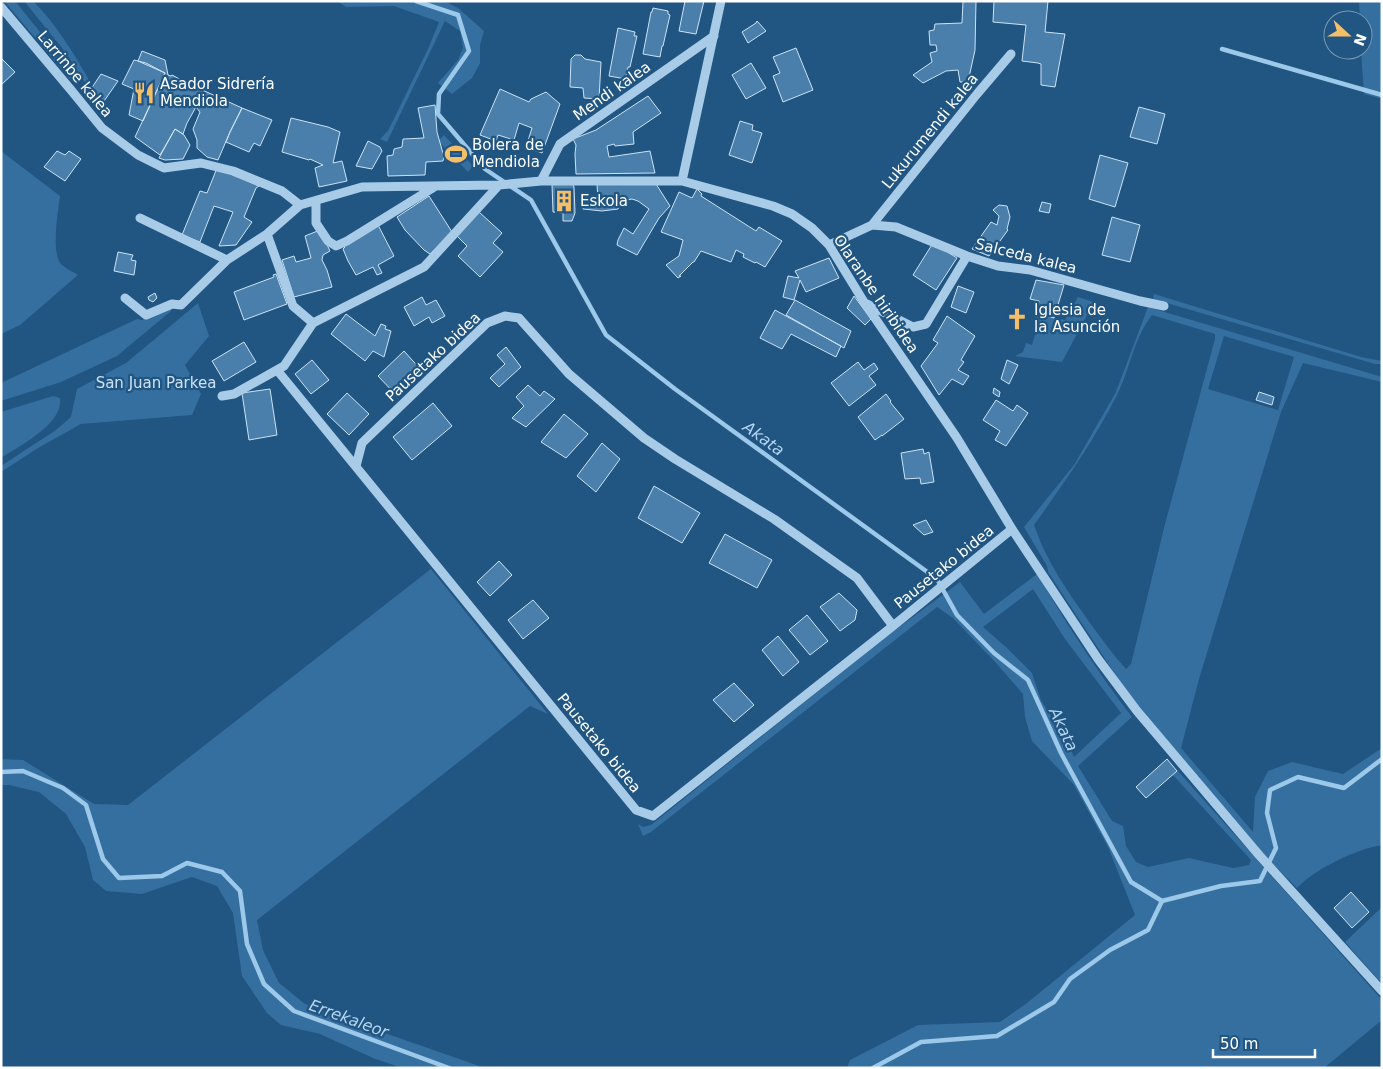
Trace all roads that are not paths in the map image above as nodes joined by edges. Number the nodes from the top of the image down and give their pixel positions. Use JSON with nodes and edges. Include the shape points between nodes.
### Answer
{"nodes":[{"id":1,"x":721,"y":1,"type":"edge"},
{"id":2,"x":1,"y":8,"type":"edge"},
{"id":3,"x":714,"y":36,"type":"junction"},
{"id":4,"x":1010,"y":54,"type":"dead end"},
{"id":5,"x":541,"y":181,"type":"junction"},
{"id":6,"x":682,"y":181,"type":"junction"},
{"id":7,"x":499,"y":184,"type":"junction"},
{"id":8,"x":436,"y":186,"type":"junction"},
{"id":9,"x":316,"y":201,"type":"junction"},
{"id":10,"x":300,"y":205,"type":"junction"},
{"id":11,"x":140,"y":218,"type":"dead end"},
{"id":12,"x":872,"y":225,"type":"junction"},
{"id":13,"x":267,"y":234,"type":"junction"},
{"id":14,"x":829,"y":245,"type":"junction"},
{"id":15,"x":967,"y":256,"type":"junction"},
{"id":16,"x":227,"y":260,"type":"junction"},
{"id":17,"x":125,"y":298,"type":"dead end"},
{"id":18,"x":864,"y":302,"type":"junction"},
{"id":19,"x":1164,"y":306,"type":"dead end"},
{"id":20,"x":313,"y":323,"type":"junction"},
{"id":21,"x":277,"y":370,"type":"junction"},
{"id":22,"x":222,"y":396,"type":"dead end"},
{"id":23,"x":356,"y":466,"type":"junction"},
{"id":24,"x":1012,"y":528,"type":"junction"},
{"id":25,"x":893,"y":626,"type":"junction"},
{"id":26,"x":1382,"y":991,"type":"edge"}],
"edges":[{"from":1,"to":3,"type":"street"},
{"from":2,"to":10,"type":"street","name":"Larrinbe kalea","via":[[102,128],[138,155],[164,168],[201,163],[233,171],[282,191]]},
{"from":3,"to":5,"type":"street","name":"Mendi kalea","via":[[560,144]]},
{"from":3,"to":6,"type":"street"},
{"from":4,"to":12,"type":"street","name":"Lukurumendi kalea"},
{"from":5,"to":6,"type":"street","name":"Olaranbe hiribidea"},
{"from":5,"to":7,"type":"street","name":"Olaranbe hiribidea"},
{"from":6,"to":14,"type":"street","name":"Olaranbe hiribidea","via":[[792,214]]},
{"from":7,"to":8,"type":"street","name":"Olaranbe hiribidea"},
{"from":7,"to":20,"type":"street","via":[[424,267]]},
{"from":8,"to":9,"type":"street","name":"Olaranbe hiribidea","via":[[362,187]]},
{"from":8,"to":9,"type":"street","via":[[336,246],[328,241],[316,223]]},
{"from":9,"to":10,"type":"street","name":"Olaranbe hiribidea"},
{"from":10,"to":13,"type":"street"},
{"from":11,"to":16,"type":"street"},
{"from":12,"to":14,"type":"street"},
{"from":12,"to":15,"type":"street","name":"Salceda kalea","via":[[896,227]]},
{"from":13,"to":16,"type":"street"},
{"from":13,"to":20,"type":"street","via":[[293,306]]},
{"from":14,"to":18,"type":"street","name":"Olaranbe hiribidea"},
{"from":15,"to":18,"type":"street","via":[[926,324],[913,327]]},
{"from":15,"to":19,"type":"street","name":"Salceda kalea"},
{"from":16,"to":17,"type":"street","via":[[181,305],[172,304],[146,315]]},
{"from":18,"to":24,"type":"street","name":"Olaranbe hiribidea","via":[[957,438]]},
{"from":20,"to":21,"type":"street","via":[[284,366]]},
{"from":21,"to":22,"type":"street","via":[[234,394]]},
{"from":21,"to":23,"type":"street","name":"Pausetako bidea"},
{"from":23,"to":25,"type":"street","name":"Pausetako bidea","via":[[362,442],[487,323],[505,316],[519,318],[569,374],[644,438],[774,519],[857,578]]},
{"from":23,"to":25,"type":"street","name":"Pausetako bidea","via":[[636,810],[653,816]]},
{"from":24,"to":25,"type":"street","name":"Pausetako bidea"},
{"from":24,"to":26,"type":"street","name":"Olaranbe hiribidea","via":[[1098,659],[1137,711],[1259,855]]}]}
